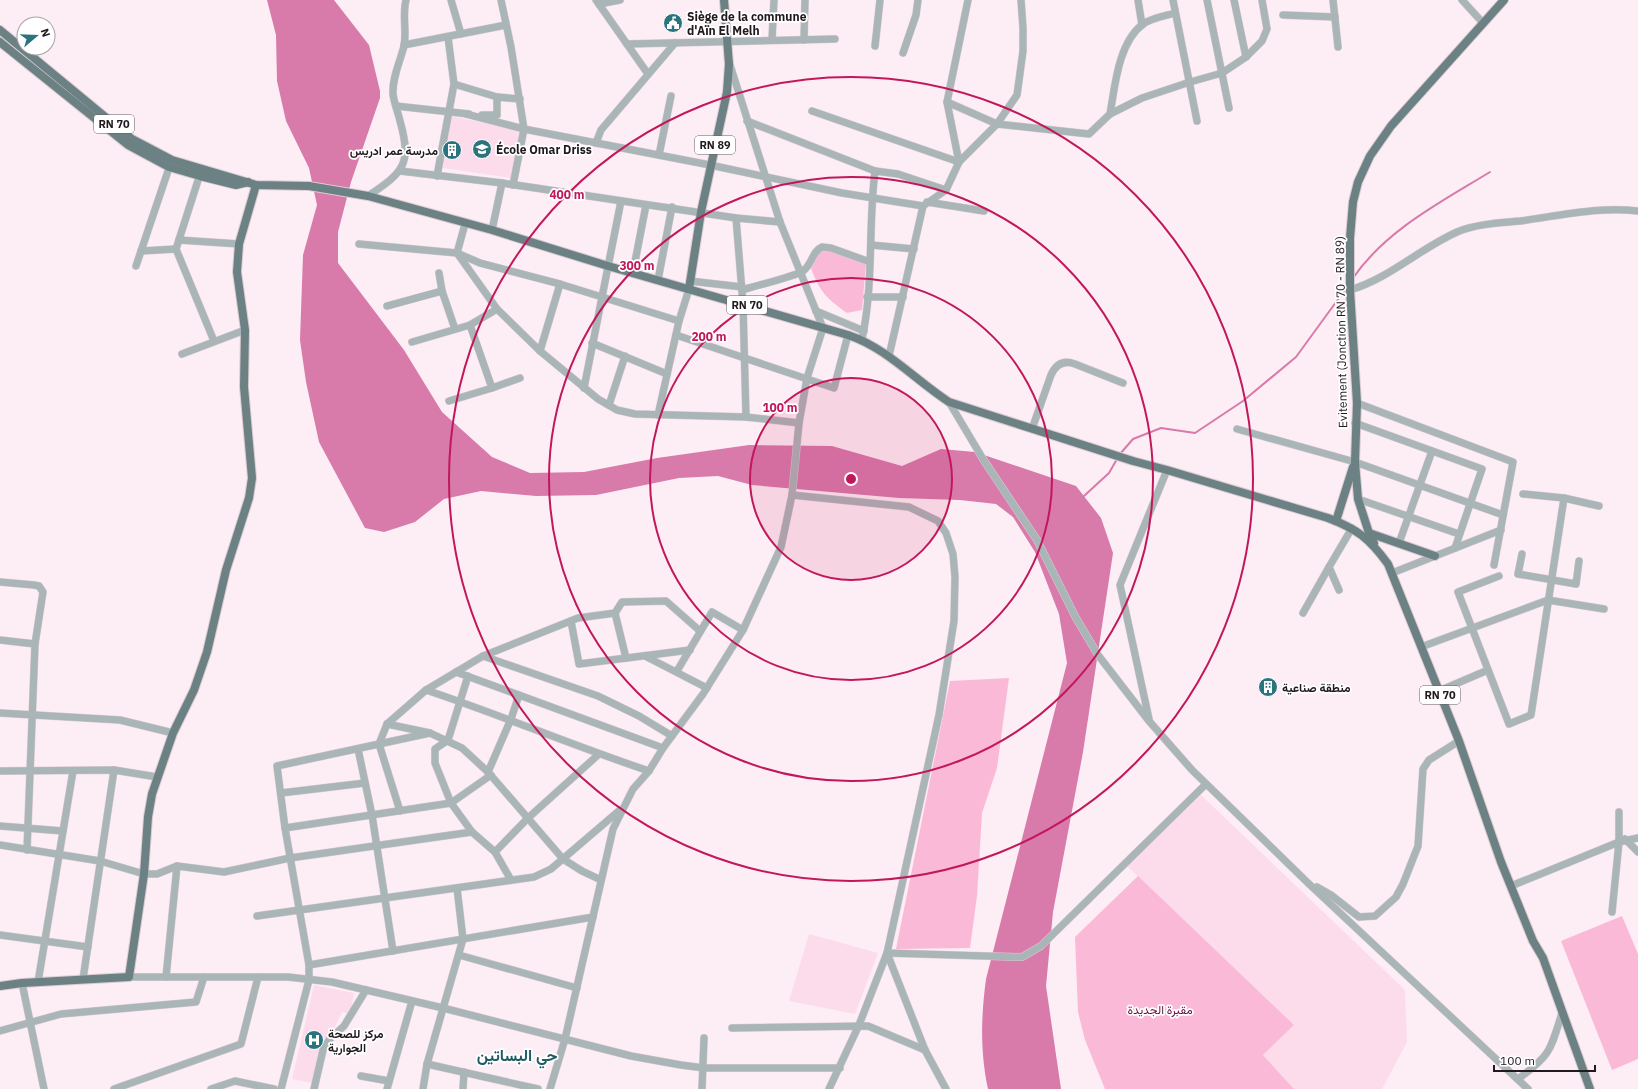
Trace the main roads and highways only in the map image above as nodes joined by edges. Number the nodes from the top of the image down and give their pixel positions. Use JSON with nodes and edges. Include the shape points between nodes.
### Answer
{"nodes":[{"id":1,"x":724,"y":0,"type":"edge"},
{"id":2,"x":1504,"y":0,"type":"edge"},
{"id":3,"x":0,"y":30,"type":"edge"},
{"id":4,"x":0,"y":42,"type":"edge"},
{"id":5,"x":48,"y":74,"type":"junction"},
{"id":6,"x":252,"y":184,"type":"junction"},
{"id":7,"x":690,"y":285,"type":"junction"},
{"id":8,"x":1355,"y":462,"type":"junction"},
{"id":9,"x":1336,"y":521,"type":"junction"},
{"id":10,"x":1368,"y":532,"type":"junction"},
{"id":11,"x":1375,"y":546,"type":"junction"},
{"id":12,"x":1435,"y":556,"type":"road end"},
{"id":13,"x":0,"y":986,"type":"edge"},
{"id":14,"x":1590,"y":1089,"type":"edge"}],
"edges":[{"from":1,"to":7,"type":"main road","number":"RN 89","via":[[729,64],[727,92],[710,165]]},
{"from":2,"to":8,"type":"main road","name":"Evitement (Jonction RN 70 - RN 89)","via":[[1390,126],[1370,156],[1358,182],[1353,202],[1350,238],[1350,290],[1357,403]]},
{"from":3,"to":5,"type":"main road","number":"RN 70"},
{"from":4,"to":5,"type":"main road","number":"RN 70"},
{"from":5,"to":6,"type":"main road","number":"RN 70","via":[[130,142],[171,163],[201,173],[238,178]]},
{"from":6,"to":7,"type":"main road","number":"RN 70","via":[[309,186],[366,195],[658,280]]},
{"from":6,"to":13,"type":"main road","via":[[237,272],[245,330],[244,388],[251,457],[249,498],[226,570],[207,652],[194,690],[173,732],[157,777],[148,817],[144,874],[129,977]]},
{"from":7,"to":9,"type":"main road","number":"RN 70","via":[[743,304],[862,339],[889,356],[930,390],[949,402],[1133,461]]},
{"from":8,"to":9,"type":"main road"},
{"from":8,"to":10,"type":"main road","name":"Evitement (Jonction RN 70 - RN 89)","via":[[1358,499]]},
{"from":9,"to":11,"type":"main road","number":"RN 70","via":[[1352,528]]},
{"from":10,"to":11,"type":"main road","name":"Evitement (Jonction RN 70 - RN 89)"},
{"from":10,"to":12,"type":"main road"},
{"from":11,"to":14,"type":"main road","number":"RN 70","via":[[1392,573],[1459,741],[1511,886],[1533,941],[1543,958]]}]}
